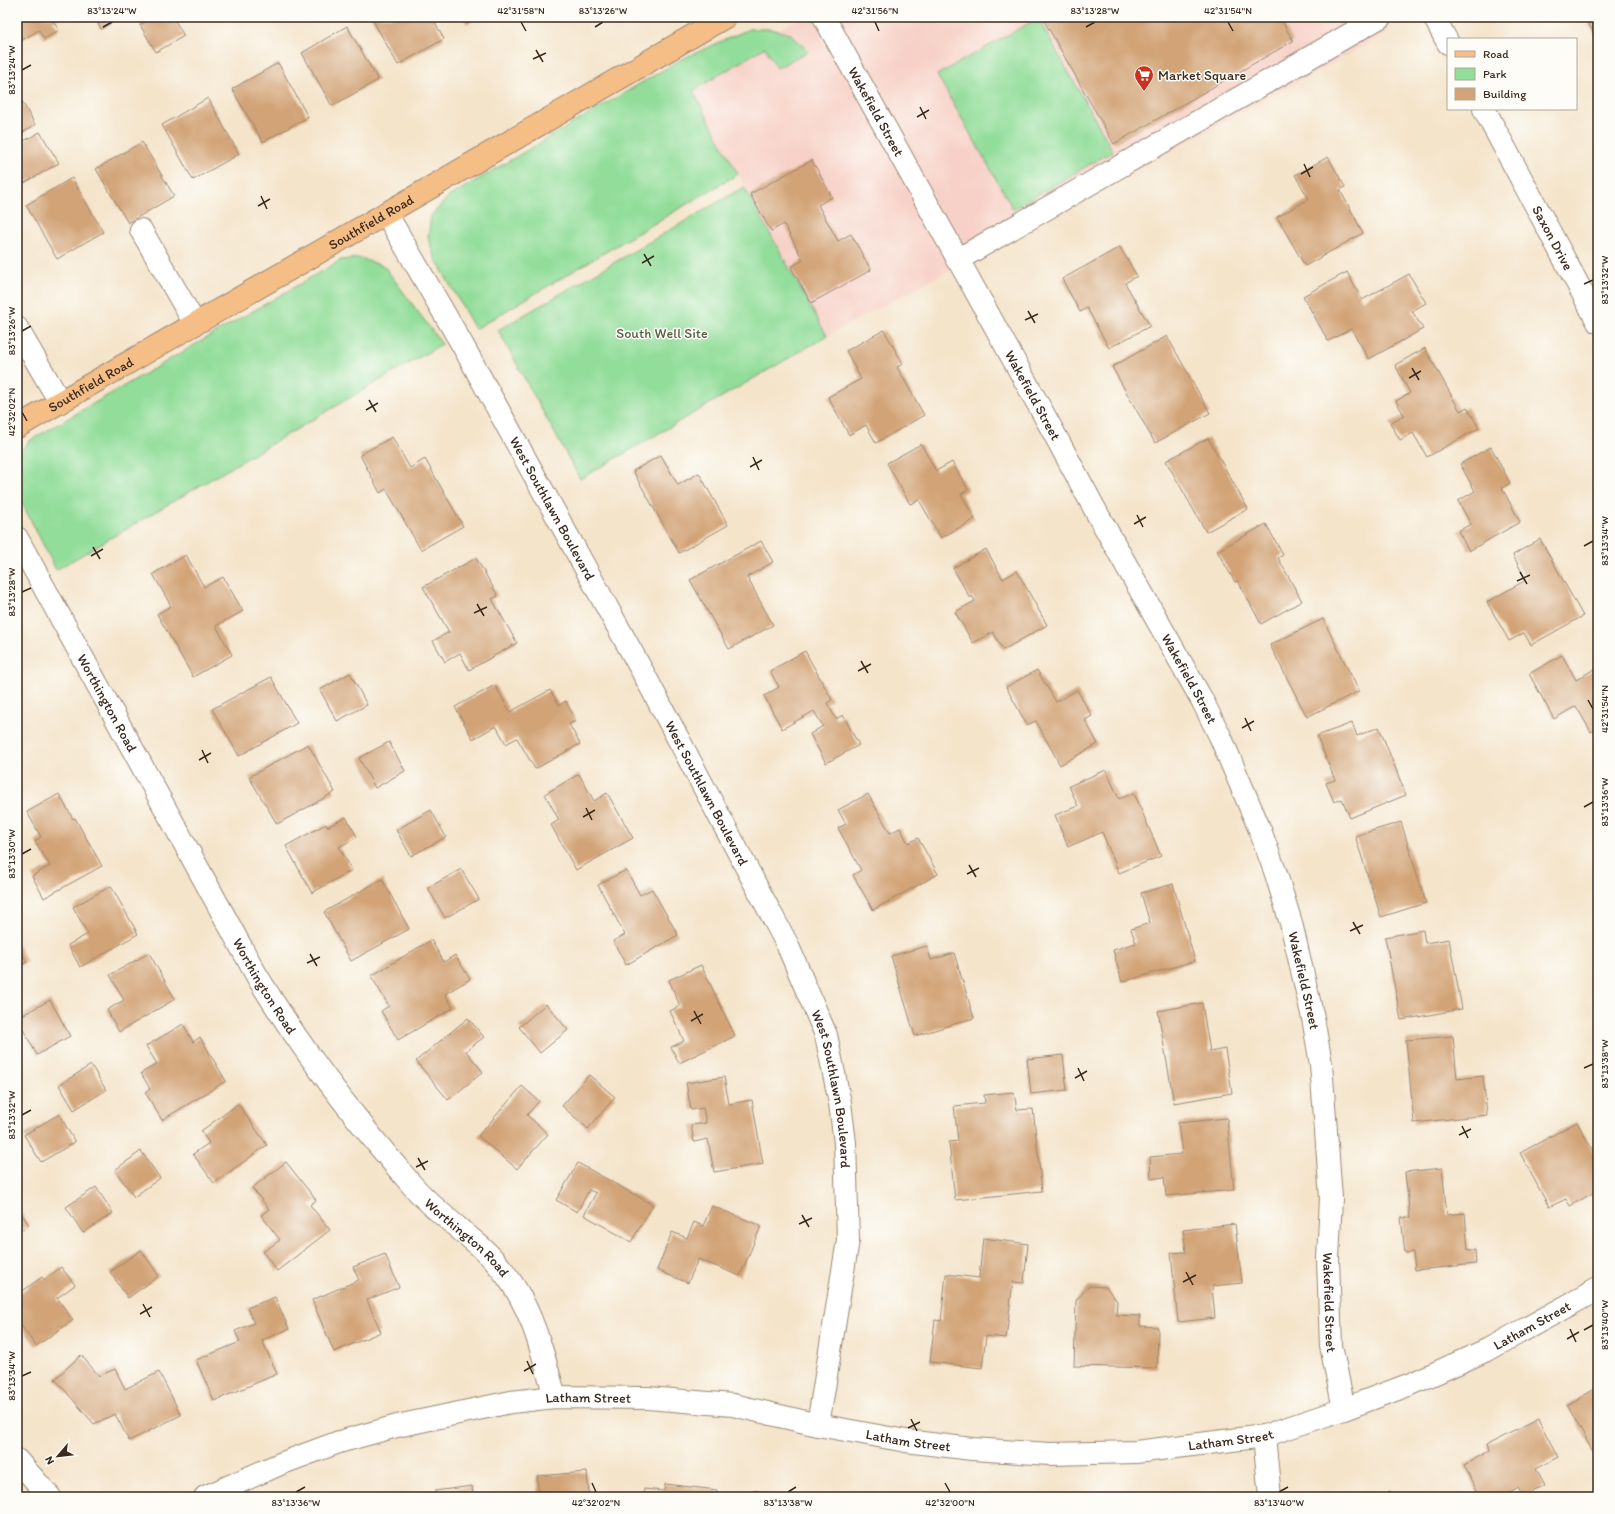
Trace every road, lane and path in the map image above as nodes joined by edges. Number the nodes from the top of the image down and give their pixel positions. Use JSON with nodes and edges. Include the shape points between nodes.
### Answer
{"nodes":[{"id":1,"x":725,"y":17,"type":"edge"},
{"id":2,"x":824,"y":17,"type":"edge"},
{"id":3,"x":1380,"y":17,"type":"edge"},
{"id":4,"x":1434,"y":17,"type":"edge"},
{"id":5,"x":1447,"y":41,"type":"edge"},
{"id":6,"x":1485,"y":110,"type":"edge"},
{"id":7,"x":386,"y":213,"type":"junction"},
{"id":8,"x":140,"y":230,"type":"dead end"},
{"id":9,"x":957,"y":260,"type":"junction"},
{"id":10,"x":1598,"y":322,"type":"edge"},
{"id":11,"x":195,"y":324,"type":"junction"},
{"id":12,"x":17,"y":328,"type":"edge"},
{"id":13,"x":60,"y":402,"type":"junction"},
{"id":14,"x":17,"y":427,"type":"edge"},
{"id":15,"x":18,"y":543,"type":"edge"},
{"id":16,"x":1598,"y":1289,"type":"edge"},
{"id":17,"x":555,"y":1397,"type":"junction"},
{"id":18,"x":1344,"y":1409,"type":"junction"},
{"id":19,"x":818,"y":1424,"type":"junction"},
{"id":20,"x":1264,"y":1436,"type":"junction"},
{"id":21,"x":17,"y":1460,"type":"edge"},
{"id":22,"x":50,"y":1497,"type":"edge"},
{"id":23,"x":205,"y":1497,"type":"edge"},
{"id":24,"x":1270,"y":1497,"type":"edge"}],
"edges":[{"from":1,"to":7,"type":"main road","name":"Southfield Road"},
{"from":2,"to":9,"type":"street","name":"Wakefield Street"},
{"from":3,"to":9,"type":"street"},
{"from":4,"to":5,"type":"street"},
{"from":6,"to":10,"type":"street","name":"Saxon Drive"},
{"from":7,"to":11,"type":"main road","name":"Southfield Road"},
{"from":7,"to":19,"type":"street","name":"West Southlawn Boulevard","via":[[462,344],[650,685],[787,944],[826,1035],[846,1143],[848,1240]]},
{"from":8,"to":11,"type":"street"},
{"from":9,"to":18,"type":"street","name":"Wakefield Street","via":[[1202,700],[1243,789],[1276,874],[1303,974],[1321,1064],[1331,1198],[1328,1259],[1332,1346]]},
{"from":11,"to":13,"type":"main road","name":"Southfield Road"},
{"from":12,"to":13,"type":"street"},
{"from":13,"to":14,"type":"main road","name":"Southfield Road"},
{"from":15,"to":17,"type":"street","name":"Worthington Road","via":[[282,1018],[334,1089],[398,1169],[441,1214],[483,1249],[511,1282],[523,1299],[538,1334]]},
{"from":16,"to":18,"type":"street","name":"Latham Street","via":[[1489,1349],[1410,1384]]},
{"from":17,"to":19,"type":"street","name":"Latham Street","via":[[648,1398],[733,1405]]},
{"from":17,"to":23,"type":"street","name":"Latham Street","via":[[511,1402],[397,1426],[339,1442],[280,1464]]},
{"from":18,"to":20,"type":"street","name":"Latham Street"},
{"from":19,"to":20,"type":"street","name":"Latham Street","via":[[906,1441],[972,1449],[1050,1454],[1136,1452]]},
{"from":20,"to":24,"type":"street"},
{"from":21,"to":22,"type":"street"}]}
